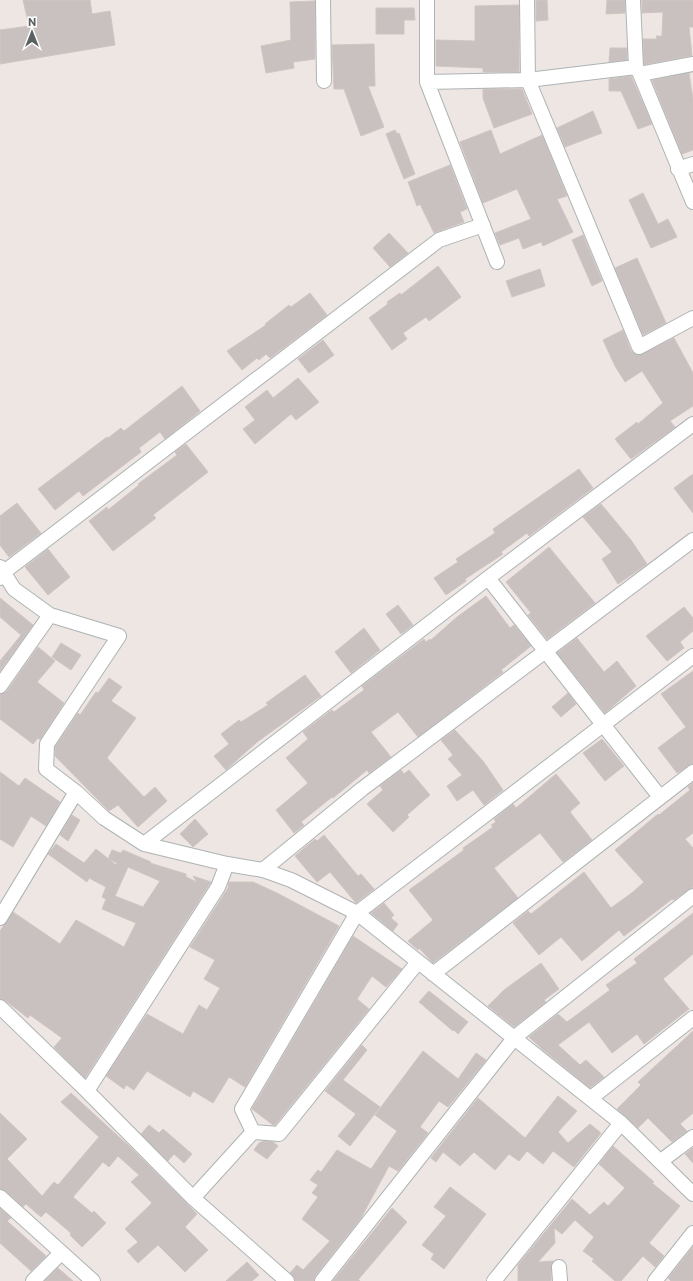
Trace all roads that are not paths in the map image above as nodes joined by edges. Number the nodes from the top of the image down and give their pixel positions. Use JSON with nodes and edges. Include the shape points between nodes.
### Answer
{"nodes":[{"id":1,"x":323,"y":0,"type":"edge"},
{"id":2,"x":427,"y":0,"type":"edge"},
{"id":3,"x":527,"y":0,"type":"edge"},
{"id":4,"x":633,"y":0,"type":"edge"},
{"id":5,"x":693,"y":64,"type":"edge"},
{"id":6,"x":638,"y":71,"type":"junction"},
{"id":7,"x":528,"y":80,"type":"junction"},
{"id":8,"x":324,"y":81,"type":"dead end"},
{"id":9,"x":427,"y":82,"type":"junction"},
{"id":10,"x":693,"y":164,"type":"edge"},
{"id":11,"x":678,"y":169,"type":"junction"},
{"id":12,"x":693,"y":202,"type":"edge"},
{"id":13,"x":483,"y":224,"type":"junction"},
{"id":14,"x":497,"y":262,"type":"dead end"},
{"id":15,"x":693,"y":318,"type":"edge"},
{"id":16,"x":693,"y":424,"type":"edge"},
{"id":17,"x":693,"y":540,"type":"edge"},
{"id":18,"x":1,"y":572,"type":"edge"},
{"id":19,"x":488,"y":578,"type":"junction"},
{"id":20,"x":50,"y":615,"type":"junction"},
{"id":21,"x":545,"y":651,"type":"junction"},
{"id":22,"x":693,"y":656,"type":"edge"},
{"id":23,"x":0,"y":686,"type":"edge"},
{"id":24,"x":603,"y":724,"type":"junction"},
{"id":25,"x":693,"y":772,"type":"edge"},
{"id":26,"x":76,"y":792,"type":"junction"},
{"id":27,"x":660,"y":797,"type":"junction"},
{"id":28,"x":144,"y":844,"type":"junction"},
{"id":29,"x":227,"y":864,"type":"junction"},
{"id":30,"x":263,"y":870,"type":"junction"},
{"id":31,"x":693,"y":896,"type":"edge"},
{"id":32,"x":357,"y":913,"type":"junction"},
{"id":33,"x":0,"y":918,"type":"edge"},
{"id":34,"x":418,"y":962,"type":"junction"},
{"id":35,"x":433,"y":974,"type":"junction"},
{"id":36,"x":0,"y":1008,"type":"edge"},
{"id":37,"x":693,"y":1018,"type":"edge"},
{"id":38,"x":515,"y":1037,"type":"junction"},
{"id":39,"x":88,"y":1091,"type":"junction"},
{"id":40,"x":591,"y":1098,"type":"junction"},
{"id":41,"x":621,"y":1123,"type":"junction"},
{"id":42,"x":252,"y":1132,"type":"junction"},
{"id":43,"x":693,"y":1137,"type":"edge"},
{"id":44,"x":661,"y":1161,"type":"junction"},
{"id":45,"x":693,"y":1194,"type":"edge"},
{"id":46,"x":0,"y":1197,"type":"edge"},
{"id":47,"x":193,"y":1198,"type":"junction"},
{"id":48,"x":693,"y":1233,"type":"edge"},
{"id":49,"x":61,"y":1253,"type":"junction"},
{"id":50,"x":33,"y":1281,"type":"edge"},
{"id":51,"x":92,"y":1281,"type":"edge"},
{"id":52,"x":286,"y":1281,"type":"edge"},
{"id":53,"x":322,"y":1281,"type":"edge"},
{"id":54,"x":494,"y":1281,"type":"edge"},
{"id":55,"x":655,"y":1281,"type":"edge"}],
"edges":[{"from":1,"to":8,"type":"street"},
{"from":2,"to":9,"type":"street"},
{"from":3,"to":7,"type":"street"},
{"from":4,"to":6,"type":"street"},
{"from":5,"to":6,"type":"street"},
{"from":6,"to":7,"type":"street"},
{"from":6,"to":11,"type":"street"},
{"from":7,"to":9,"type":"street"},
{"from":7,"to":15,"type":"street","via":[[639,346]]},
{"from":9,"to":13,"type":"street"},
{"from":10,"to":11,"type":"street"},
{"from":11,"to":12,"type":"street"},
{"from":13,"to":14,"type":"street"},
{"from":13,"to":18,"type":"street","via":[[439,240]]},
{"from":16,"to":19,"type":"street"},
{"from":17,"to":21,"type":"street"},
{"from":18,"to":20,"type":"street","via":[[14,589]]},
{"from":19,"to":21,"type":"street"},
{"from":19,"to":28,"type":"street"},
{"from":20,"to":23,"type":"street"},
{"from":20,"to":26,"type":"street","via":[[119,636],[47,744],[46,768]]},
{"from":21,"to":24,"type":"street"},
{"from":21,"to":30,"type":"street","via":[[362,789]]},
{"from":22,"to":24,"type":"street"},
{"from":24,"to":27,"type":"street"},
{"from":24,"to":32,"type":"street"},
{"from":25,"to":27,"type":"street"},
{"from":26,"to":28,"type":"street","via":[[104,818]]},
{"from":26,"to":33,"type":"street"},
{"from":27,"to":35,"type":"street"},
{"from":28,"to":29,"type":"street"},
{"from":29,"to":30,"type":"street"},
{"from":29,"to":39,"type":"street","via":[[218,887]]},
{"from":30,"to":32,"type":"street","via":[[291,880]]},
{"from":31,"to":38,"type":"street"},
{"from":32,"to":34,"type":"street"},
{"from":32,"to":42,"type":"street","via":[[242,1108]]},
{"from":34,"to":35,"type":"street"},
{"from":34,"to":42,"type":"street","via":[[279,1134]]},
{"from":35,"to":38,"type":"street"},
{"from":36,"to":39,"type":"street"},
{"from":37,"to":40,"type":"street"},
{"from":38,"to":40,"type":"street"},
{"from":38,"to":53,"type":"street"},
{"from":39,"to":47,"type":"street"},
{"from":40,"to":41,"type":"street"},
{"from":41,"to":44,"type":"street"},
{"from":41,"to":54,"type":"street"},
{"from":42,"to":47,"type":"street"},
{"from":43,"to":44,"type":"street"},
{"from":44,"to":45,"type":"street"},
{"from":46,"to":49,"type":"street"},
{"from":47,"to":52,"type":"street"},
{"from":48,"to":55,"type":"street"},
{"from":49,"to":50,"type":"street"},
{"from":49,"to":51,"type":"street"}]}
